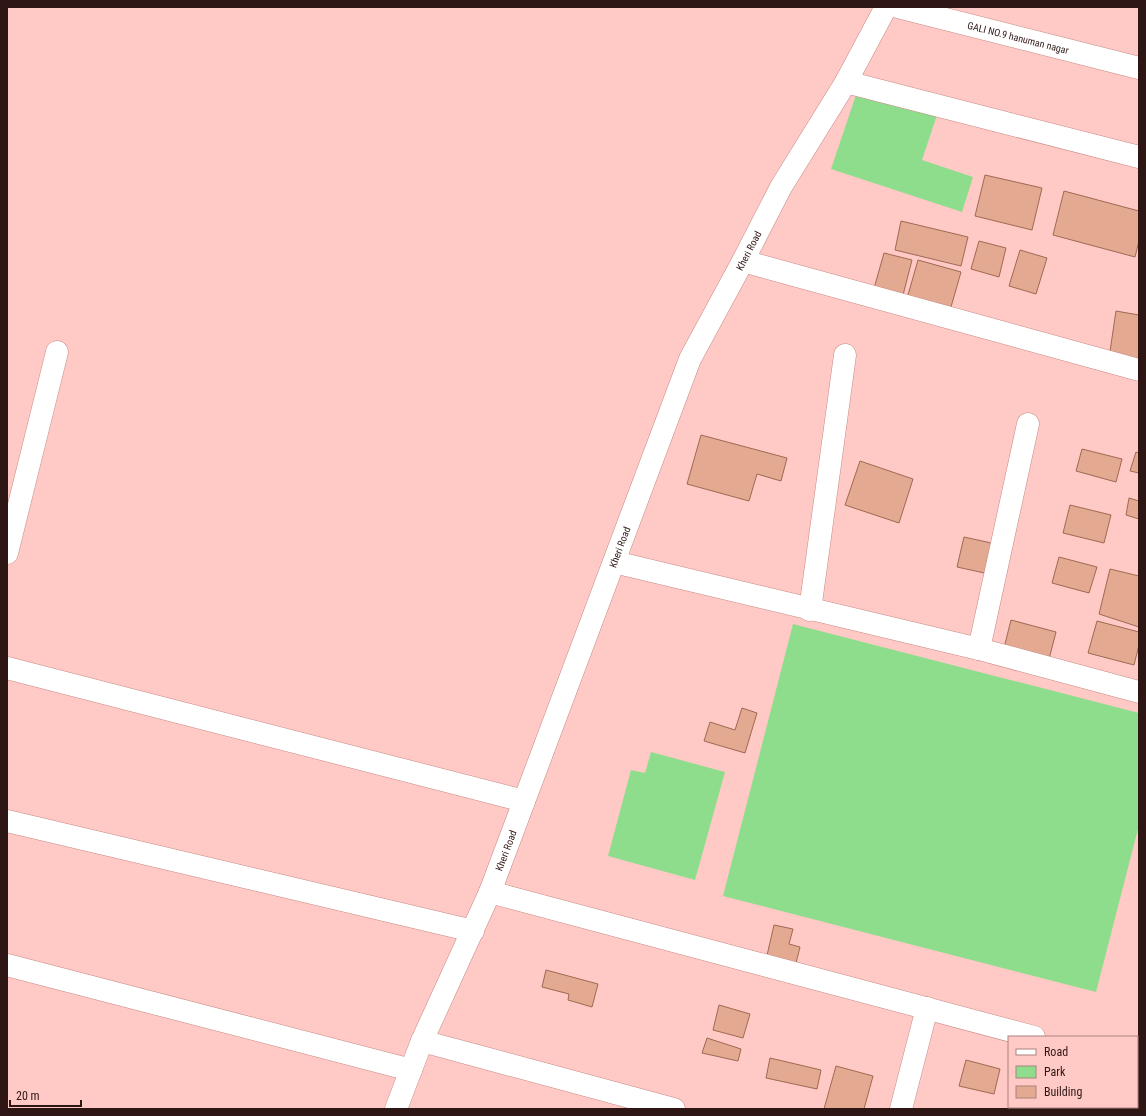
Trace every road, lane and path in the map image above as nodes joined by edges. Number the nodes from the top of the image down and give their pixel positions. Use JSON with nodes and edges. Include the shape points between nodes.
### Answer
{"nodes":[{"id":1,"x":886,"y":7,"type":"edge"},
{"id":2,"x":898,"y":7,"type":"edge"},
{"id":3,"x":1139,"y":68,"type":"edge"},
{"id":4,"x":846,"y":82,"type":"junction"},
{"id":5,"x":1139,"y":157,"type":"edge"},
{"id":6,"x":743,"y":261,"type":"junction"},
{"id":7,"x":57,"y":352,"type":"dead end"},
{"id":8,"x":845,"y":355,"type":"dead end"},
{"id":9,"x":1139,"y":370,"type":"edge"},
{"id":10,"x":1028,"y":424,"type":"dead end"},
{"id":11,"x":7,"y":554,"type":"edge"},
{"id":12,"x":614,"y":562,"type":"junction"},
{"id":13,"x":810,"y":610,"type":"junction"},
{"id":14,"x":979,"y":648,"type":"junction"},
{"id":15,"x":7,"y":668,"type":"edge"},
{"id":16,"x":1139,"y":692,"type":"edge"},
{"id":17,"x":524,"y":801,"type":"junction"},
{"id":18,"x":7,"y":821,"type":"edge"},
{"id":19,"x":490,"y":892,"type":"junction"},
{"id":20,"x":473,"y":931,"type":"junction"},
{"id":21,"x":7,"y":965,"type":"edge"},
{"id":22,"x":927,"y":1008,"type":"junction"},
{"id":23,"x":1030,"y":1036,"type":"edge"},
{"id":24,"x":422,"y":1041,"type":"junction"},
{"id":25,"x":411,"y":1070,"type":"junction"},
{"id":26,"x":396,"y":1109,"type":"edge"},
{"id":27,"x":674,"y":1109,"type":"edge"},
{"id":28,"x":901,"y":1109,"type":"edge"}],
"edges":[{"from":1,"to":4,"type":"street","name":"Kheri Road"},
{"from":2,"to":3,"type":"street","name":"GALI NO.9 hanuman nagar"},
{"from":4,"to":5,"type":"street"},
{"from":4,"to":6,"type":"street","name":"Kheri Road","via":[[781,187]]},
{"from":6,"to":9,"type":"street"},
{"from":6,"to":12,"type":"street","name":"Kheri Road","via":[[690,359]]},
{"from":7,"to":11,"type":"street"},
{"from":8,"to":13,"type":"street"},
{"from":10,"to":14,"type":"street"},
{"from":12,"to":13,"type":"street"},
{"from":12,"to":17,"type":"street","name":"Kheri Road"},
{"from":13,"to":14,"type":"street"},
{"from":14,"to":16,"type":"street"},
{"from":15,"to":17,"type":"street"},
{"from":17,"to":19,"type":"street","name":"Kheri Road"},
{"from":18,"to":20,"type":"street"},
{"from":19,"to":20,"type":"street","name":"Kheri Road"},
{"from":19,"to":22,"type":"street"},
{"from":20,"to":24,"type":"street","name":"Kheri Road"},
{"from":21,"to":25,"type":"street"},
{"from":22,"to":23,"type":"street"},
{"from":22,"to":28,"type":"street"},
{"from":24,"to":25,"type":"street","name":"Kheri Road"},
{"from":24,"to":27,"type":"street"},
{"from":25,"to":26,"type":"street","name":"Kheri Road"}]}
